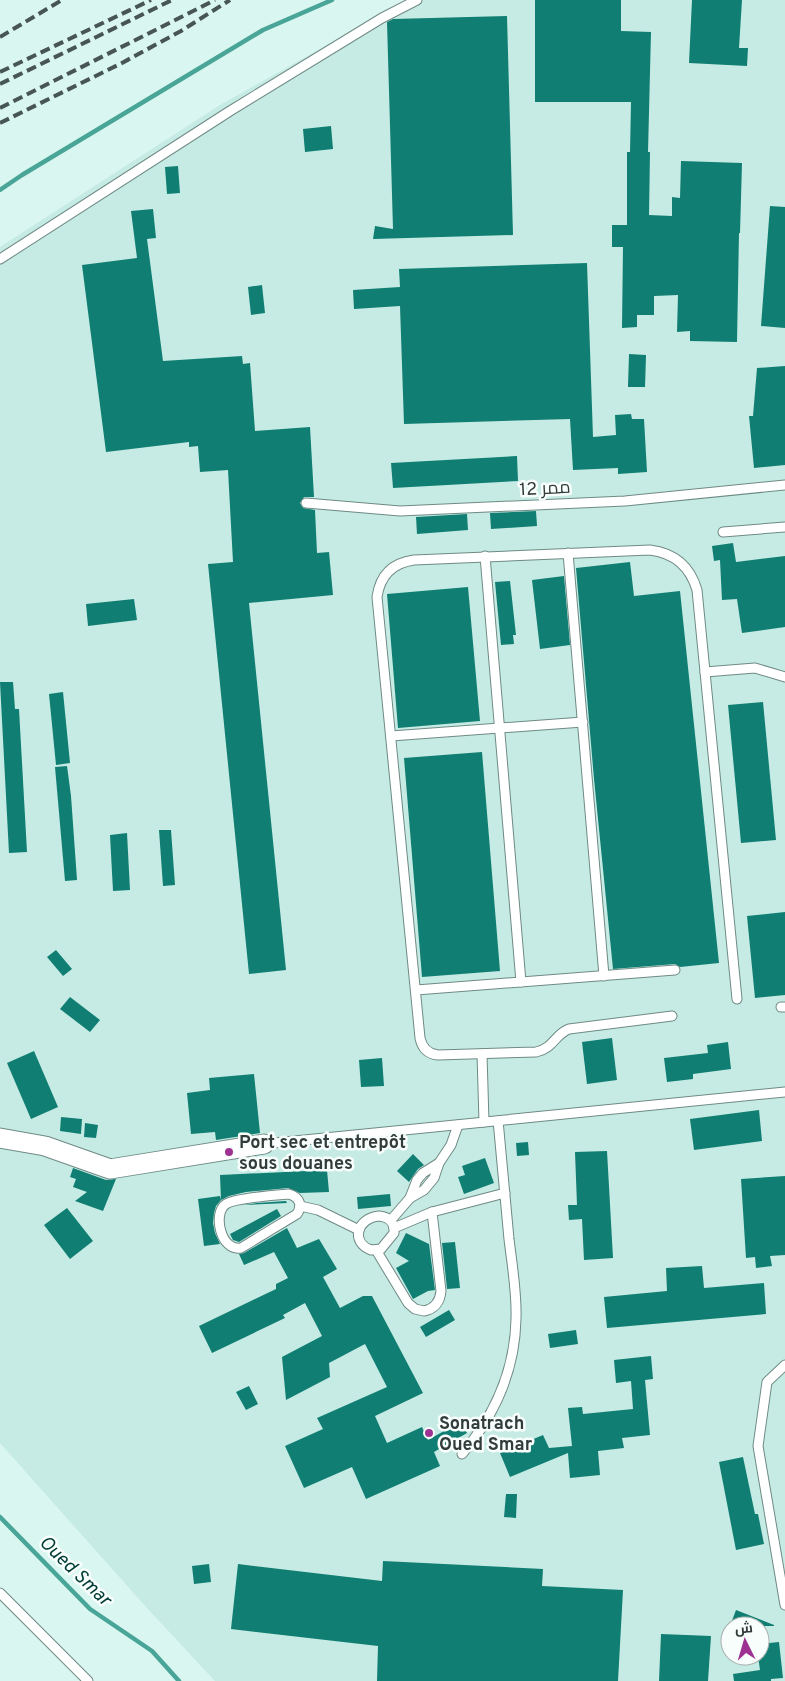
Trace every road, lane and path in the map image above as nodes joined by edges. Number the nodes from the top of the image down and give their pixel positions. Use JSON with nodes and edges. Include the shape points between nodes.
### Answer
{"nodes":[{"id":1,"x":417,"y":0,"type":"edge"},
{"id":2,"x":0,"y":259,"type":"edge"},
{"id":3,"x":785,"y":485,"type":"edge"},
{"id":4,"x":306,"y":503,"type":"dead end"},
{"id":5,"x":785,"y":527,"type":"edge"},
{"id":6,"x":723,"y":532,"type":"dead end"},
{"id":7,"x":568,"y":553,"type":"junction"},
{"id":8,"x":485,"y":556,"type":"junction"},
{"id":9,"x":704,"y":672,"type":"junction"},
{"id":10,"x":785,"y":677,"type":"edge"},
{"id":11,"x":583,"y":722,"type":"junction"},
{"id":12,"x":500,"y":728,"type":"junction"},
{"id":13,"x":391,"y":736,"type":"junction"},
{"id":14,"x":675,"y":970,"type":"dead end"},
{"id":15,"x":604,"y":976,"type":"junction"},
{"id":16,"x":521,"y":982,"type":"junction"},
{"id":17,"x":416,"y":990,"type":"junction"},
{"id":18,"x":737,"y":999,"type":"dead end"},
{"id":19,"x":672,"y":1016,"type":"dead end"},
{"id":20,"x":482,"y":1054,"type":"junction"},
{"id":21,"x":785,"y":1092,"type":"edge"},
{"id":22,"x":498,"y":1121,"type":"junction"},
{"id":23,"x":484,"y":1122,"type":"junction"},
{"id":24,"x":458,"y":1125,"type":"junction"},
{"id":25,"x":0,"y":1138,"type":"edge"},
{"id":26,"x":264,"y":1144,"type":"joint"},
{"id":27,"x":505,"y":1193,"type":"junction"},
{"id":28,"x":300,"y":1206,"type":"junction"},
{"id":29,"x":432,"y":1212,"type":"junction"},
{"id":30,"x":393,"y":1224,"type":"junction"},
{"id":31,"x":359,"y":1230,"type":"junction"},
{"id":32,"x":376,"y":1250,"type":"junction"},
{"id":33,"x":785,"y":1365,"type":"edge"},
{"id":34,"x":462,"y":1454,"type":"dead end"},
{"id":35,"x":0,"y":1593,"type":"edge"},
{"id":36,"x":785,"y":1605,"type":"edge"},
{"id":37,"x":88,"y":1681,"type":"edge"}],
"edges":[{"from":1,"to":2,"type":"lane","via":[[230,111]]},
{"from":3,"to":4,"type":"lane","name":"ممر 12","via":[[625,501],[400,511]]},
{"from":5,"to":6,"type":"lane"},
{"from":7,"to":8,"type":"lane"},
{"from":7,"to":9,"type":"lane","via":[[650,550],[677,559],[690,572],[696,590]]},
{"from":7,"to":11,"type":"lane"},
{"from":8,"to":12,"type":"lane"},
{"from":8,"to":13,"type":"lane","via":[[406,561],[391,568],[381,581],[377,597]]},
{"from":9,"to":10,"type":"lane","via":[[755,668]]},
{"from":9,"to":18,"type":"lane"},
{"from":11,"to":12,"type":"lane"},
{"from":11,"to":15,"type":"lane"},
{"from":12,"to":13,"type":"lane"},
{"from":12,"to":16,"type":"lane"},
{"from":13,"to":17,"type":"lane"},
{"from":14,"to":15,"type":"lane"},
{"from":15,"to":16,"type":"lane"},
{"from":16,"to":17,"type":"lane"},
{"from":17,"to":20,"type":"lane","via":[[421,1043],[428,1052],[438,1056]]},
{"from":19,"to":20,"type":"lane","via":[[569,1029],[547,1048],[536,1052]]},
{"from":20,"to":23,"type":"lane"},
{"from":21,"to":22,"type":"lane"},
{"from":22,"to":23,"type":"lane"},
{"from":22,"to":27,"type":"lane"},
{"from":23,"to":24,"type":"lane"},
{"from":24,"to":26,"type":"lane"},
{"from":24,"to":30,"type":"lane","via":[[451,1145],[439,1163],[417,1180]]},
{"from":25,"to":26,"type":"street","via":[[45,1146],[110,1169]]},
{"from":27,"to":29,"type":"lane"},
{"from":27,"to":34,"type":"lane","via":[[516,1300],[512,1356],[494,1408]]},
{"from":28,"to":28,"type":"lane","via":[[297,1198],[289,1194],[229,1202],[219,1215],[225,1242],[230,1247],[241,1248],[294,1216]]},
{"from":28,"to":31,"type":"lane","via":[[318,1210]]},
{"from":29,"to":30,"type":"lane"},
{"from":29,"to":32,"type":"lane","via":[[441,1291],[433,1308],[424,1311],[411,1307]]},
{"from":30,"to":31,"type":"lane","via":[[383,1216],[368,1218]]},
{"from":30,"to":32,"type":"lane","via":[[392,1237]]},
{"from":31,"to":32,"type":"lane","via":[[363,1245]]},
{"from":33,"to":36,"type":"lane","via":[[767,1382],[758,1446]]},
{"from":35,"to":37,"type":"lane"}]}
